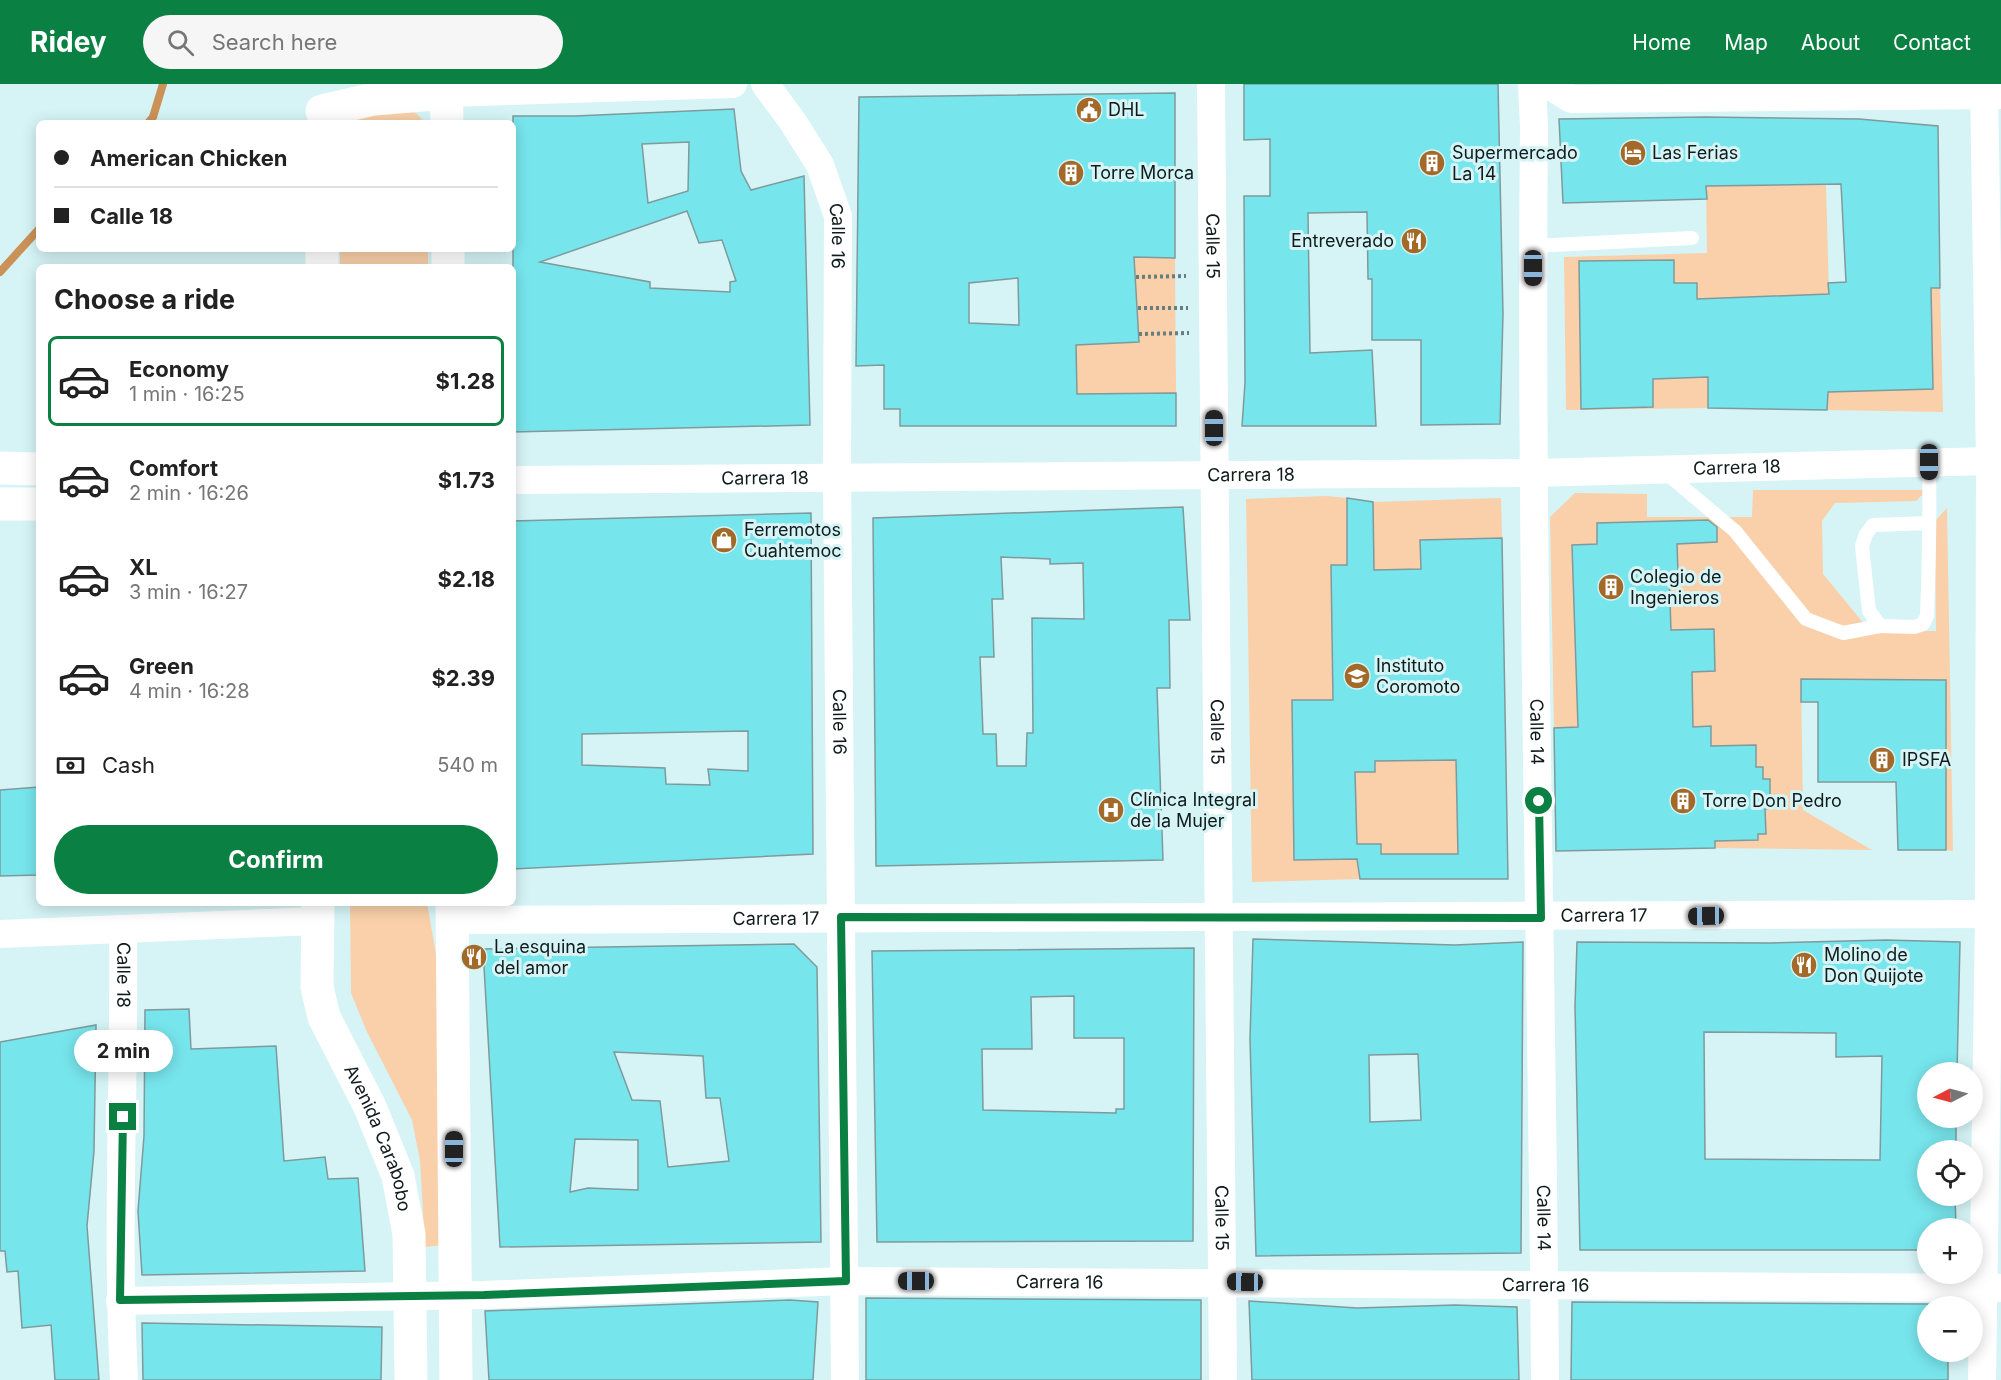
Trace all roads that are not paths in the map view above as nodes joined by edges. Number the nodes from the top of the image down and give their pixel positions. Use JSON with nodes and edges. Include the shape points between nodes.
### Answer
{"nodes":[{"id":1,"x":733,"y":84,"type":"edge"},
{"id":2,"x":765,"y":84,"type":"edge"},
{"id":3,"x":1211,"y":84,"type":"edge"},
{"id":4,"x":1532,"y":84,"type":"edge"},
{"id":5,"x":1547,"y":84,"type":"edge"},
{"id":6,"x":1990,"y":91,"type":"edge"},
{"id":7,"x":447,"y":100,"type":"edge"},
{"id":8,"x":321,"y":106,"type":"edge"},
{"id":9,"x":1692,"y":238,"type":"dead end"},
{"id":10,"x":1533,"y":246,"type":"junction"},
{"id":11,"x":1990,"y":461,"type":"junction"},
{"id":12,"x":1929,"y":462,"type":"junction"},
{"id":13,"x":0,"y":468,"type":"edge"},
{"id":14,"x":36,"y":469,"type":"edge"},
{"id":15,"x":1662,"y":470,"type":"junction"},
{"id":16,"x":1533,"y":473,"type":"junction"},
{"id":17,"x":837,"y":476,"type":"junction"},
{"id":18,"x":1215,"y":476,"type":"junction"},
{"id":19,"x":516,"y":480,"type":"edge"},
{"id":20,"x":0,"y":504,"type":"edge"},
{"id":21,"x":36,"y":504,"type":"edge"},
{"id":22,"x":1929,"y":524,"type":"junction"},
{"id":23,"x":1880,"y":626,"type":"junction"},
{"id":24,"x":452,"y":911,"type":"edge"},
{"id":25,"x":317,"y":912,"type":"edge"},
{"id":26,"x":1995,"y":914,"type":"edge"},
{"id":27,"x":1219,"y":916,"type":"junction"},
{"id":28,"x":841,"y":917,"type":"junction"},
{"id":29,"x":1541,"y":918,"type":"junction"},
{"id":30,"x":123,"y":929,"type":"junction"},
{"id":31,"x":0,"y":934,"type":"edge"},
{"id":32,"x":846,"y":1281,"type":"junction"},
{"id":33,"x":1221,"y":1281,"type":"junction"},
{"id":34,"x":1545,"y":1286,"type":"junction"},
{"id":35,"x":1993,"y":1288,"type":"edge"},
{"id":36,"x":410,"y":1295,"type":"junction"},
{"id":37,"x":456,"y":1295,"type":"junction"},
{"id":38,"x":120,"y":1300,"type":"junction"},
{"id":39,"x":124,"y":1380,"type":"edge"},
{"id":40,"x":411,"y":1380,"type":"edge"},
{"id":41,"x":456,"y":1380,"type":"edge"},
{"id":42,"x":845,"y":1380,"type":"edge"},
{"id":43,"x":1223,"y":1380,"type":"edge"},
{"id":44,"x":1545,"y":1380,"type":"edge"},
{"id":45,"x":1982,"y":1380,"type":"edge"}],
"edges":[{"from":1,"to":7,"type":"street"},
{"from":2,"to":17,"type":"street","name":"Calle 16","via":[[819,165],[838,216]]},
{"from":3,"to":18,"type":"street","name":"Calle 15"},
{"from":4,"to":10,"type":"street","name":"Calle 14"},
{"from":5,"to":6,"type":"street","via":[[1571,99]]},
{"from":6,"to":11,"type":"street"},
{"from":7,"to":8,"type":"main road","via":[[374,99]]},
{"from":9,"to":10,"type":"lane"},
{"from":10,"to":16,"type":"street","name":"Calle 14"},
{"from":11,"to":12,"type":"street","name":"Carrera 18"},
{"from":11,"to":26,"type":"street"},
{"from":12,"to":15,"type":"street","name":"Carrera 18"},
{"from":12,"to":22,"type":"lane"},
{"from":13,"to":14,"type":"main road"},
{"from":15,"to":16,"type":"street","name":"Carrera 18"},
{"from":15,"to":23,"type":"lane","via":[[1735,531],[1806,620],[1843,633]]},
{"from":16,"to":18,"type":"street","name":"Carrera 18"},
{"from":16,"to":29,"type":"street","name":"Calle 14"},
{"from":17,"to":18,"type":"street","name":"Carrera 18"},
{"from":17,"to":19,"type":"street","name":"Carrera 18"},
{"from":17,"to":28,"type":"street","name":"Calle 16"},
{"from":18,"to":27,"type":"street","name":"Calle 15"},
{"from":20,"to":21,"type":"main road"},
{"from":22,"to":23,"type":"lane","via":[[1928,616],[1923,624],[1914,627]]},
{"from":22,"to":23,"type":"lane","via":[[1873,525],[1866,534],[1862,546],[1869,611]]},
{"from":24,"to":28,"type":"street","name":"Carrera 17"},
{"from":24,"to":37,"type":"main road"},
{"from":25,"to":30,"type":"street"},
{"from":25,"to":36,"type":"main road","name":"Avenida Carabobo","via":[[317,987],[324,1017],[379,1126],[398,1176],[409,1234]]},
{"from":26,"to":29,"type":"street","name":"Carrera 17"},
{"from":26,"to":35,"type":"street"},
{"from":27,"to":28,"type":"street","name":"Carrera 17"},
{"from":27,"to":29,"type":"street","name":"Carrera 17"},
{"from":27,"to":33,"type":"street","name":"Calle 15"},
{"from":28,"to":32,"type":"street","name":"Calle 16"},
{"from":29,"to":34,"type":"street","name":"Calle 14"},
{"from":30,"to":31,"type":"street"},
{"from":30,"to":38,"type":"street","name":"Calle 18"},
{"from":32,"to":33,"type":"street","name":"Carrera 16"},
{"from":32,"to":37,"type":"street","name":"Carrera 16"},
{"from":32,"to":42,"type":"street","name":"Calle 16"},
{"from":33,"to":34,"type":"street","name":"Carrera 16"},
{"from":33,"to":43,"type":"street","name":"Calle 15"},
{"from":34,"to":35,"type":"street","name":"Carrera 16"},
{"from":34,"to":44,"type":"street","name":"Calle 14"},
{"from":35,"to":45,"type":"street"},
{"from":36,"to":37,"type":"street","name":"Carrera 16"},
{"from":36,"to":38,"type":"street","name":"Carrera 16"},
{"from":36,"to":40,"type":"main road","name":"Avenida Carabobo"},
{"from":37,"to":41,"type":"main road"},
{"from":38,"to":39,"type":"street","name":"Calle 18"}]}
